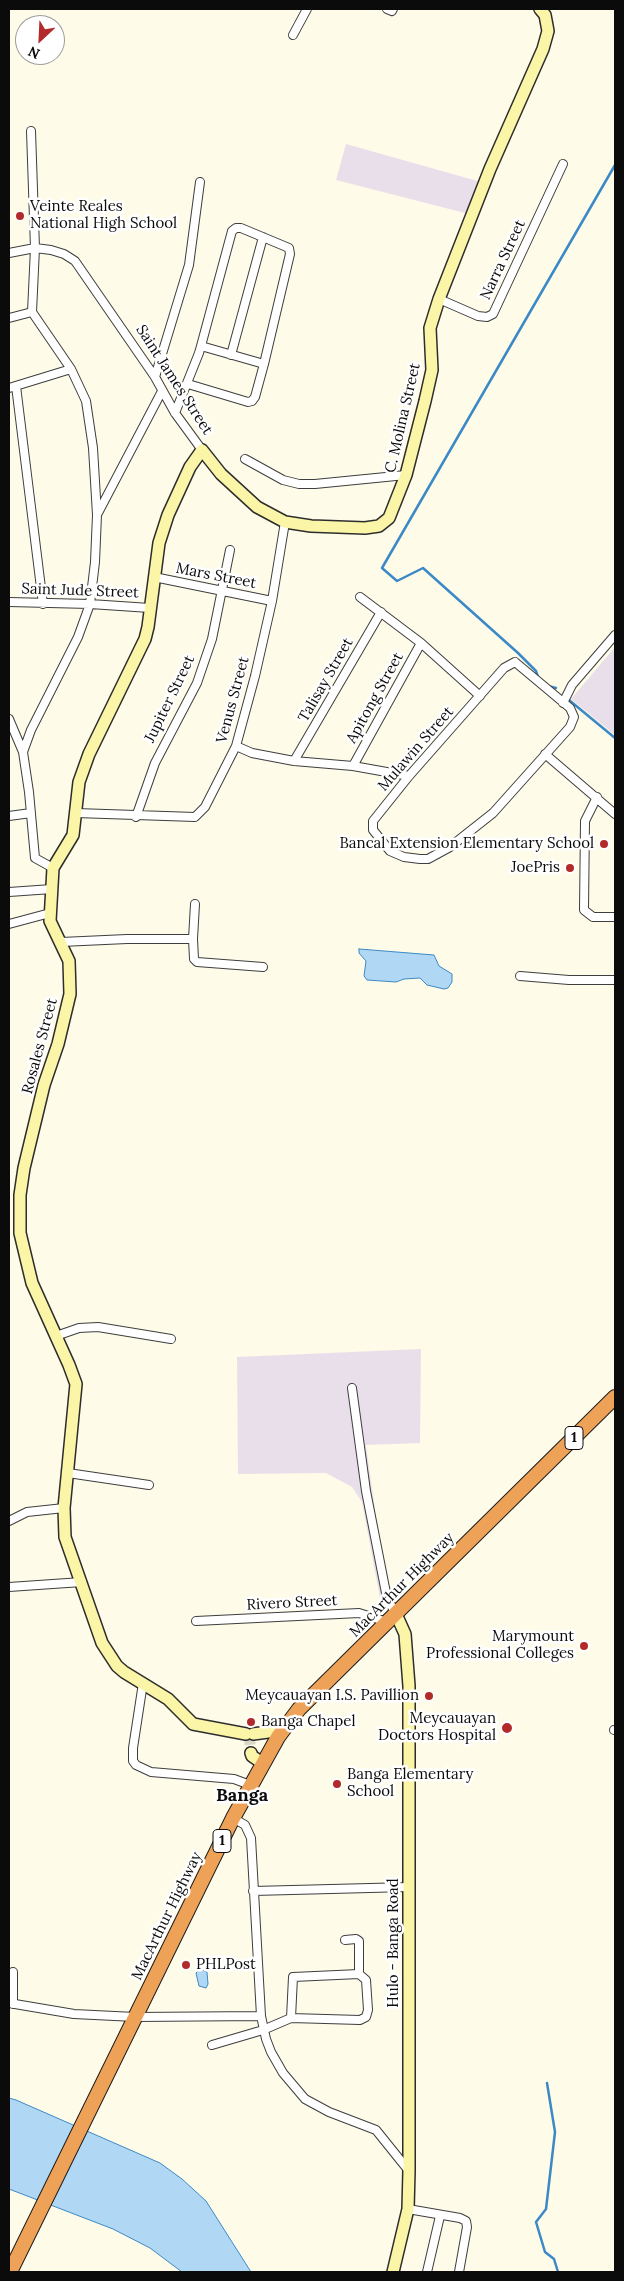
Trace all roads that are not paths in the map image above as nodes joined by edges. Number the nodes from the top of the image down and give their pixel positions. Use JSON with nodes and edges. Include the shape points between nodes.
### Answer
{"nodes":[{"id":1,"x":307,"y":9,"type":"edge"},
{"id":2,"x":387,"y":9,"type":"edge"},
{"id":3,"x":393,"y":9,"type":"edge"},
{"id":4,"x":540,"y":9,"type":"edge"},
{"id":5,"x":292,"y":35,"type":"dead end"},
{"id":6,"x":30,"y":131,"type":"dead end"},
{"id":7,"x":563,"y":164,"type":"dead end"},
{"id":8,"x":200,"y":182,"type":"dead end"},
{"id":9,"x":263,"y":238,"type":"junction"},
{"id":10,"x":34,"y":248,"type":"junction"},
{"id":11,"x":9,"y":253,"type":"edge"},
{"id":12,"x":439,"y":299,"type":"junction"},
{"id":13,"x":32,"y":312,"type":"junction"},
{"id":14,"x":9,"y":318,"type":"edge"},
{"id":15,"x":200,"y":346,"type":"junction"},
{"id":16,"x":231,"y":355,"type":"junction"},
{"id":17,"x":264,"y":364,"type":"junction"},
{"id":18,"x":71,"y":368,"type":"junction"},
{"id":19,"x":155,"y":377,"type":"junction"},
{"id":20,"x":188,"y":384,"type":"junction"},
{"id":21,"x":12,"y":387,"type":"edge"},
{"id":22,"x":162,"y":391,"type":"junction"},
{"id":23,"x":176,"y":413,"type":"junction"},
{"id":24,"x":202,"y":450,"type":"junction"},
{"id":25,"x":245,"y":459,"type":"dead end"},
{"id":26,"x":406,"y":475,"type":"junction"},
{"id":27,"x":97,"y":515,"type":"junction"},
{"id":28,"x":285,"y":522,"type":"junction"},
{"id":29,"x":230,"y":550,"type":"dead end"},
{"id":30,"x":154,"y":577,"type":"junction"},
{"id":31,"x":223,"y":592,"type":"junction"},
{"id":32,"x":360,"y":597,"type":"dead end"},
{"id":33,"x":272,"y":601,"type":"junction"},
{"id":34,"x":9,"y":602,"type":"edge"},
{"id":35,"x":43,"y":604,"type":"junction"},
{"id":36,"x":90,"y":604,"type":"junction"},
{"id":37,"x":150,"y":608,"type":"junction"},
{"id":38,"x":381,"y":612,"type":"junction"},
{"id":39,"x":615,"y":635,"type":"edge"},
{"id":40,"x":421,"y":643,"type":"junction"},
{"id":41,"x":480,"y":696,"type":"junction"},
{"id":42,"x":563,"y":703,"type":"junction"},
{"id":43,"x":9,"y":719,"type":"edge"},
{"id":44,"x":236,"y":746,"type":"junction"},
{"id":45,"x":23,"y":752,"type":"junction"},
{"id":46,"x":545,"y":754,"type":"junction"},
{"id":47,"x":294,"y":761,"type":"junction"},
{"id":48,"x":353,"y":766,"type":"junction"},
{"id":49,"x":409,"y":776,"type":"junction"},
{"id":50,"x":597,"y":797,"type":"junction"},
{"id":51,"x":31,"y":813,"type":"junction"},
{"id":52,"x":76,"y":814,"type":"junction"},
{"id":53,"x":615,"y":814,"type":"edge"},
{"id":54,"x":9,"y":816,"type":"edge"},
{"id":55,"x":136,"y":817,"type":"junction"},
{"id":56,"x":54,"y":868,"type":"junction"},
{"id":57,"x":52,"y":889,"type":"junction"},
{"id":58,"x":9,"y":892,"type":"edge"},
{"id":59,"x":195,"y":904,"type":"dead end"},
{"id":60,"x":50,"y":913,"type":"junction"},
{"id":61,"x":615,"y":917,"type":"edge"},
{"id":62,"x":9,"y":924,"type":"edge"},
{"id":63,"x":193,"y":938,"type":"junction"},
{"id":64,"x":61,"y":942,"type":"junction"},
{"id":65,"x":263,"y":967,"type":"dead end"},
{"id":66,"x":520,"y":976,"type":"dead end"},
{"id":67,"x":615,"y":980,"type":"edge"},
{"id":68,"x":14,"y":1232,"type":"edge"},
{"id":69,"x":56,"y":1336,"type":"junction"},
{"id":70,"x":171,"y":1339,"type":"dead end"},
{"id":71,"x":352,"y":1388,"type":"dead end"},
{"id":72,"x":615,"y":1396,"type":"edge"},
{"id":73,"x":68,"y":1473,"type":"junction"},
{"id":74,"x":149,"y":1485,"type":"dead end"},
{"id":75,"x":64,"y":1508,"type":"junction"},
{"id":76,"x":9,"y":1521,"type":"edge"},
{"id":77,"x":82,"y":1582,"type":"junction"},
{"id":78,"x":9,"y":1588,"type":"edge"},
{"id":79,"x":392,"y":1618,"type":"junction"},
{"id":80,"x":196,"y":1621,"type":"dead end"},
{"id":81,"x":143,"y":1683,"type":"junction"},
{"id":82,"x":283,"y":1730,"type":"junction"},
{"id":83,"x":251,"y":1753,"type":"tunnel mouth"},
{"id":84,"x":262,"y":1763,"type":"junction"},
{"id":85,"x":250,"y":1785,"type":"junction"},
{"id":86,"x":233,"y":1818,"type":"junction"},
{"id":87,"x":409,"y":1887,"type":"junction"},
{"id":88,"x":254,"y":1891,"type":"junction"},
{"id":89,"x":345,"y":1940,"type":"dead end"},
{"id":90,"x":13,"y":1972,"type":"dead end"},
{"id":91,"x":359,"y":1974,"type":"junction"},
{"id":92,"x":11,"y":2004,"type":"edge"},
{"id":93,"x":261,"y":2016,"type":"junction"},
{"id":94,"x":135,"y":2017,"type":"junction"},
{"id":95,"x":290,"y":2018,"type":"junction"},
{"id":96,"x":263,"y":2030,"type":"junction"},
{"id":97,"x":212,"y":2045,"type":"dead end"},
{"id":98,"x":409,"y":2171,"type":"junction"},
{"id":99,"x":408,"y":2209,"type":"junction"},
{"id":100,"x":440,"y":2216,"type":"junction"},
{"id":101,"x":10,"y":2272,"type":"edge"},
{"id":102,"x":394,"y":2272,"type":"edge"},
{"id":103,"x":427,"y":2272,"type":"edge"},
{"id":104,"x":459,"y":2272,"type":"edge"}],
"edges":[{"from":1,"to":5,"type":"street"},
{"from":2,"to":3,"type":"street","via":[[392,12]]},
{"from":4,"to":12,"type":"street","name":"C. Molina Street","via":[[545,15],[548,31],[543,50],[490,169]]},
{"from":6,"to":10,"type":"street"},
{"from":7,"to":12,"type":"street","name":"Narra Street","via":[[493,314],[478,316]]},
{"from":8,"to":19,"type":"street","via":[[189,265]]},
{"from":9,"to":15,"type":"street","via":[[241,228],[232,232]]},
{"from":9,"to":16,"type":"street"},
{"from":9,"to":17,"type":"street","via":[[290,250]]},
{"from":10,"to":11,"type":"street","name":"Saint James Street"},
{"from":10,"to":13,"type":"street"},
{"from":10,"to":19,"type":"street","name":"Saint James Street","via":[[58,252],[75,260]]},
{"from":12,"to":26,"type":"street","name":"C. Molina Street","via":[[430,328],[432,370]]},
{"from":13,"to":14,"type":"street"},
{"from":13,"to":18,"type":"street"},
{"from":15,"to":16,"type":"street"},
{"from":15,"to":20,"type":"street"},
{"from":16,"to":17,"type":"street"},
{"from":17,"to":20,"type":"street","via":[[252,401]]},
{"from":18,"to":21,"type":"street"},
{"from":18,"to":27,"type":"street","via":[[86,401]]},
{"from":19,"to":22,"type":"street","name":"Saint James Street"},
{"from":20,"to":23,"type":"street"},
{"from":21,"to":35,"type":"street"},
{"from":22,"to":23,"type":"street","name":"Saint James Street"},
{"from":22,"to":27,"type":"street"},
{"from":23,"to":24,"type":"street","name":"Saint James Street"},
{"from":24,"to":28,"type":"street","name":"C. Molina Street","via":[[221,474],[257,507]]},
{"from":24,"to":30,"type":"street","name":"Saint James Street","via":[[190,467],[168,515],[159,543]]},
{"from":25,"to":26,"type":"street","via":[[283,480],[299,484]]},
{"from":26,"to":28,"type":"street","name":"C. Molina Street","via":[[389,518],[379,526],[357,528]]},
{"from":27,"to":36,"type":"street"},
{"from":28,"to":33,"type":"street","name":"Venus Street"},
{"from":29,"to":31,"type":"street","name":"Jupiter Street"},
{"from":30,"to":31,"type":"street","name":"Mars Street"},
{"from":30,"to":37,"type":"street","name":"Saint James Street"},
{"from":31,"to":33,"type":"street","name":"Mars Street"},
{"from":31,"to":55,"type":"street","name":"Jupiter Street","via":[[197,683],[155,763]]},
{"from":32,"to":38,"type":"street"},
{"from":33,"to":44,"type":"street","name":"Venus Street"},
{"from":34,"to":35,"type":"street","name":"Saint Jude Street"},
{"from":35,"to":36,"type":"street","name":"Saint Jude Street"},
{"from":36,"to":37,"type":"street","name":"Saint Jude Street"},
{"from":36,"to":45,"type":"street","via":[[78,637]]},
{"from":37,"to":52,"type":"street","name":"Saint James Street","via":[[145,639],[86,762],[79,782]]},
{"from":38,"to":40,"type":"street"},
{"from":38,"to":47,"type":"street","name":"Talisay Street"},
{"from":39,"to":42,"type":"street","via":[[572,685]]},
{"from":40,"to":41,"type":"street"},
{"from":40,"to":48,"type":"street","name":"Apitong Street"},
{"from":41,"to":42,"type":"street","name":"Mulawin Street","via":[[504,668],[515,662]]},
{"from":41,"to":49,"type":"street","name":"Mulawin Street"},
{"from":42,"to":46,"type":"street","via":[[574,717],[570,727]]},
{"from":43,"to":45,"type":"street"},
{"from":44,"to":47,"type":"street","via":[[252,753]]},
{"from":44,"to":55,"type":"street","name":"Venus Street","via":[[205,808],[195,817]]},
{"from":45,"to":51,"type":"street"},
{"from":46,"to":49,"type":"street","name":"Mulawin Street","via":[[493,813],[450,847],[428,859],[414,860],[390,851],[373,830],[373,821]]},
{"from":46,"to":50,"type":"street"},
{"from":47,"to":48,"type":"street"},
{"from":48,"to":49,"type":"street"},
{"from":50,"to":53,"type":"street"},
{"from":50,"to":61,"type":"street","via":[[585,821],[584,910],[593,917]]},
{"from":51,"to":54,"type":"street"},
{"from":51,"to":56,"type":"street","via":[[35,858]]},
{"from":52,"to":55,"type":"street","name":"Venus Street"},
{"from":52,"to":56,"type":"street","name":"Saint James Street","via":[[73,835]]},
{"from":56,"to":57,"type":"street","name":"Rosales Street"},
{"from":57,"to":58,"type":"street"},
{"from":57,"to":60,"type":"street","name":"Rosales Street"},
{"from":59,"to":63,"type":"street"},
{"from":60,"to":62,"type":"street"},
{"from":60,"to":64,"type":"street","name":"Rosales Street","via":[[53,929]]},
{"from":63,"to":64,"type":"street"},
{"from":63,"to":65,"type":"street","via":[[197,962]]},
{"from":64,"to":68,"type":"street","name":"Rosales Street","via":[[69,961],[70,994],[24,1168]]},
{"from":66,"to":67,"type":"street"},
{"from":68,"to":69,"type":"street","name":"Rosales Street"},
{"from":69,"to":70,"type":"street","via":[[79,1328],[98,1327]]},
{"from":69,"to":73,"type":"street","name":"Rosales Street","via":[[76,1384]]},
{"from":71,"to":79,"type":"street","via":[[366,1491]]},
{"from":72,"to":79,"type":"highway","name":"MacArthur Highway","number":"1"},
{"from":73,"to":74,"type":"street"},
{"from":73,"to":75,"type":"street","name":"Rosales Street"},
{"from":75,"to":76,"type":"street","via":[[28,1512]]},
{"from":75,"to":77,"type":"street","name":"Rosales Street","via":[[65,1538]]},
{"from":77,"to":78,"type":"street"},
{"from":77,"to":81,"type":"street","name":"Rosales Street","via":[[106,1652],[124,1672]]},
{"from":79,"to":80,"type":"street","name":"Rivero Street","via":[[359,1614]]},
{"from":79,"to":82,"type":"highway","name":"MacArthur Highway","number":"1","via":[[299,1709]]},
{"from":79,"to":87,"type":"street","name":"Hulo - Banga Road","via":[[405,1634],[409,1686]]},
{"from":81,"to":82,"type":"street","name":"Rosales Street","via":[[168,1700],[193,1724],[249,1734]]},
{"from":81,"to":85,"type":"street","via":[[133,1748],[136,1766],[151,1772],[234,1779]]},
{"from":82,"to":84,"type":"highway","name":"MacArthur Highway","number":"1"},
{"from":83,"to":84,"type":"street"},
{"from":84,"to":85,"type":"highway","name":"MacArthur Highway","number":"1"},
{"from":85,"to":86,"type":"highway","name":"MacArthur Highway","number":"1"},
{"from":86,"to":88,"type":"street","via":[[245,1825],[251,1838]]},
{"from":86,"to":94,"type":"highway","name":"MacArthur Highway","number":"1"},
{"from":87,"to":88,"type":"street"},
{"from":87,"to":98,"type":"street","name":"Hulo - Banga Road"},
{"from":88,"to":93,"type":"street"},
{"from":89,"to":91,"type":"street","via":[[359,1941]]},
{"from":90,"to":92,"type":"street"},
{"from":91,"to":95,"type":"street","via":[[293,1977]]},
{"from":91,"to":95,"type":"street","via":[[366,1980],[366,2017],[360,2020]]},
{"from":92,"to":94,"type":"street","via":[[74,2014]]},
{"from":93,"to":94,"type":"street"},
{"from":93,"to":96,"type":"street"},
{"from":94,"to":101,"type":"highway","name":"MacArthur Highway","number":"1"},
{"from":95,"to":96,"type":"street"},
{"from":96,"to":97,"type":"street"},
{"from":96,"to":98,"type":"street","via":[[277,2063],[305,2099],[376,2130]]},
{"from":98,"to":99,"type":"street","name":"Hulo - Banga Road"},
{"from":99,"to":100,"type":"street"},
{"from":99,"to":102,"type":"street","name":"Hulo - Banga Road"},
{"from":100,"to":103,"type":"street"},
{"from":100,"to":104,"type":"street","via":[[460,2218],[466,2222]]}]}
